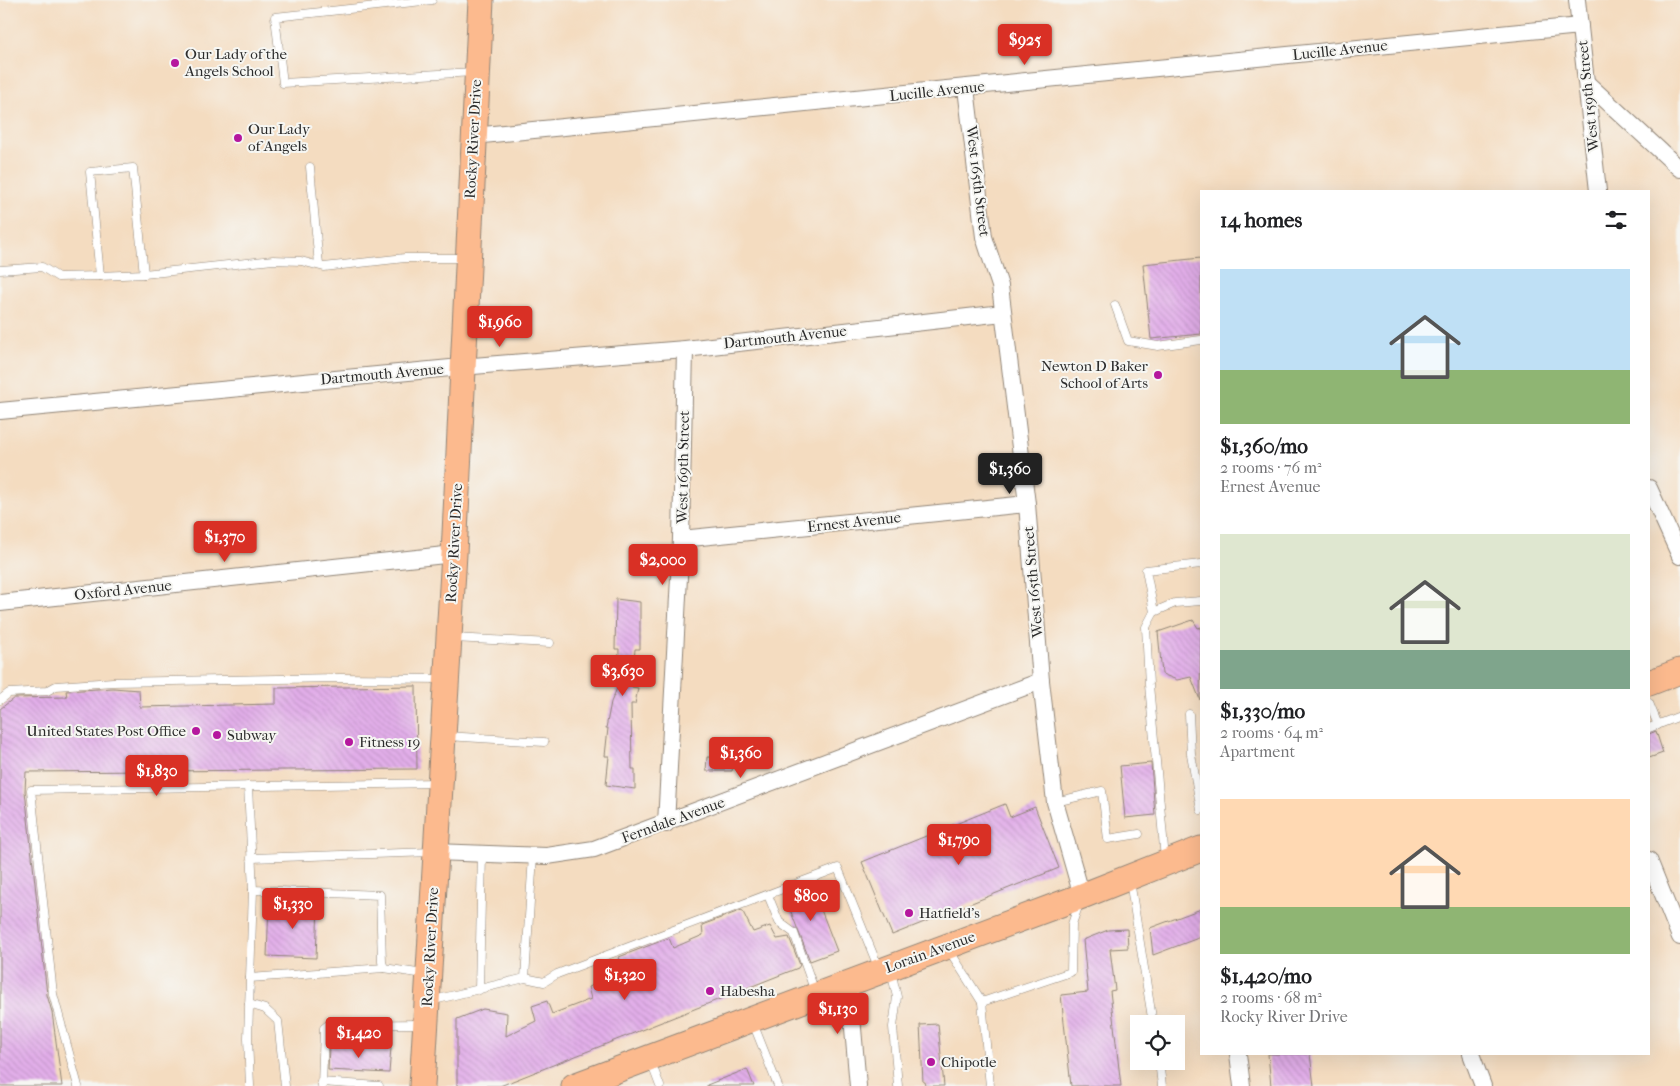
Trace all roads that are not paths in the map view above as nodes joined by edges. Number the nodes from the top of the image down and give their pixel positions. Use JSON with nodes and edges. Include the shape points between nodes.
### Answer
{"nodes":[{"id":1,"x":432,"y":0,"type":"edge"},
{"id":2,"x":481,"y":0,"type":"edge"},
{"id":3,"x":1577,"y":0,"type":"edge"},
{"id":4,"x":1580,"y":26,"type":"junction"},
{"id":5,"x":477,"y":72,"type":"junction"},
{"id":6,"x":1586,"y":82,"type":"junction"},
{"id":7,"x":966,"y":88,"type":"junction"},
{"id":8,"x":473,"y":136,"type":"junction"},
{"id":9,"x":310,"y":167,"type":"dead end"},
{"id":10,"x":1680,"y":169,"type":"edge"},
{"id":11,"x":1598,"y":190,"type":"edge"},
{"id":12,"x":467,"y":258,"type":"junction"},
{"id":13,"x":320,"y":265,"type":"junction"},
{"id":14,"x":0,"y":270,"type":"edge"},
{"id":15,"x":144,"y":274,"type":"junction"},
{"id":16,"x":100,"y":276,"type":"junction"},
{"id":17,"x":1115,"y":305,"type":"dead end"},
{"id":18,"x":1003,"y":313,"type":"junction"},
{"id":19,"x":1200,"y":340,"type":"edge"},
{"id":20,"x":685,"y":349,"type":"junction"},
{"id":21,"x":461,"y":367,"type":"junction"},
{"id":22,"x":0,"y":411,"type":"edge"},
{"id":23,"x":1650,"y":491,"type":"edge"},
{"id":24,"x":1027,"y":504,"type":"junction"},
{"id":25,"x":681,"y":539,"type":"junction"},
{"id":26,"x":454,"y":554,"type":"junction"},
{"id":27,"x":1680,"y":556,"type":"edge"},
{"id":28,"x":1200,"y":564,"type":"edge"},
{"id":29,"x":1200,"y":601,"type":"edge"},
{"id":30,"x":0,"y":603,"type":"edge"},
{"id":31,"x":1154,"y":612,"type":"junction"},
{"id":32,"x":449,"y":637,"type":"junction"},
{"id":33,"x":550,"y":643,"type":"dead end"},
{"id":34,"x":1680,"y":671,"type":"edge"},
{"id":35,"x":446,"y":679,"type":"junction"},
{"id":36,"x":1041,"y":681,"type":"junction"},
{"id":37,"x":1650,"y":683,"type":"edge"},
{"id":38,"x":0,"y":700,"type":"edge"},
{"id":39,"x":1650,"y":705,"type":"edge"},
{"id":40,"x":1189,"y":714,"type":"dead end"},
{"id":41,"x":1680,"y":716,"type":"edge"},
{"id":42,"x":1658,"y":725,"type":"junction"},
{"id":43,"x":1650,"y":728,"type":"edge"},
{"id":44,"x":444,"y":736,"type":"junction"},
{"id":45,"x":544,"y":742,"type":"dead end"},
{"id":46,"x":440,"y":783,"type":"junction"},
{"id":47,"x":248,"y":786,"type":"junction"},
{"id":48,"x":1055,"y":802,"type":"junction"},
{"id":49,"x":1200,"y":804,"type":"edge"},
{"id":50,"x":666,"y":824,"type":"junction"},
{"id":51,"x":1139,"y":834,"type":"dead end"},
{"id":52,"x":1200,"y":849,"type":"edge"},
{"id":53,"x":435,"y":852,"type":"junction"},
{"id":54,"x":482,"y":854,"type":"junction"},
{"id":55,"x":533,"y":856,"type":"junction"},
{"id":56,"x":251,"y":858,"type":"junction"},
{"id":57,"x":1165,"y":862,"type":"junction"},
{"id":58,"x":1650,"y":862,"type":"edge"},
{"id":59,"x":1129,"y":876,"type":"junction"},
{"id":60,"x":252,"y":890,"type":"junction"},
{"id":61,"x":768,"y":895,"type":"junction"},
{"id":62,"x":1082,"y":896,"type":"junction"},
{"id":63,"x":1680,"y":937,"type":"edge"},
{"id":64,"x":946,"y":946,"type":"junction"},
{"id":65,"x":384,"y":968,"type":"junction"},
{"id":66,"x":884,"y":969,"type":"junction"},
{"id":67,"x":429,"y":975,"type":"junction"},
{"id":68,"x":250,"y":978,"type":"junction"},
{"id":69,"x":526,"y":978,"type":"junction"},
{"id":70,"x":849,"y":982,"type":"junction"},
{"id":71,"x":479,"y":990,"type":"junction"},
{"id":72,"x":816,"y":994,"type":"junction"},
{"id":73,"x":982,"y":1002,"type":"junction"},
{"id":74,"x":249,"y":1004,"type":"junction"},
{"id":75,"x":427,"y":1012,"type":"junction"},
{"id":76,"x":1152,"y":1015,"type":"edge"},
{"id":77,"x":752,"y":1018,"type":"junction"},
{"id":78,"x":1238,"y":1055,"type":"edge"},
{"id":79,"x":1471,"y":1055,"type":"edge"},
{"id":80,"x":649,"y":1057,"type":"junction"},
{"id":81,"x":1160,"y":1070,"type":"edge"},
{"id":82,"x":322,"y":1084,"type":"edge"},
{"id":83,"x":78,"y":1086,"type":"edge"},
{"id":84,"x":250,"y":1086,"type":"edge"},
{"id":85,"x":285,"y":1086,"type":"edge"},
{"id":86,"x":379,"y":1086,"type":"edge"},
{"id":87,"x":422,"y":1086,"type":"edge"},
{"id":88,"x":574,"y":1086,"type":"edge"},
{"id":89,"x":660,"y":1086,"type":"edge"},
{"id":90,"x":778,"y":1086,"type":"edge"},
{"id":91,"x":858,"y":1086,"type":"edge"},
{"id":92,"x":898,"y":1086,"type":"edge"},
{"id":93,"x":990,"y":1086,"type":"edge"},
{"id":94,"x":1162,"y":1086,"type":"edge"},
{"id":95,"x":1242,"y":1086,"type":"edge"},
{"id":96,"x":1483,"y":1086,"type":"edge"}],
"edges":[{"from":1,"to":5,"type":"lane","via":[[275,17],[283,83]]},
{"from":2,"to":5,"type":"main road","name":"Rocky River Drive"},
{"from":3,"to":4,"type":"street","name":"West 159th Street"},
{"from":4,"to":6,"type":"street","name":"West 159th Street"},
{"from":4,"to":7,"type":"street","name":"Lucille Avenue"},
{"from":5,"to":8,"type":"main road","name":"Rocky River Drive"},
{"from":6,"to":10,"type":"street"},
{"from":6,"to":11,"type":"street","name":"West 159th Street"},
{"from":7,"to":8,"type":"street","name":"Lucille Avenue"},
{"from":7,"to":18,"type":"street","name":"West 165th Street","via":[[984,237],[1000,286]]},
{"from":8,"to":12,"type":"main road","name":"Rocky River Drive"},
{"from":9,"to":13,"type":"lane"},
{"from":12,"to":13,"type":"lane","via":[[404,258]]},
{"from":12,"to":21,"type":"main road","name":"Rocky River Drive"},
{"from":13,"to":15,"type":"lane","via":[[273,260]]},
{"from":14,"to":16,"type":"lane","via":[[42,267],[58,277]]},
{"from":15,"to":16,"type":"lane"},
{"from":15,"to":16,"type":"lane","via":[[133,168],[90,172]]},
{"from":17,"to":19,"type":"lane","via":[[1128,341],[1158,346]]},
{"from":18,"to":20,"type":"street","name":"Dartmouth Avenue"},
{"from":18,"to":24,"type":"street","name":"West 165th Street"},
{"from":20,"to":21,"type":"street","name":"Dartmouth Avenue"},
{"from":20,"to":25,"type":"street","name":"West 169th Street"},
{"from":21,"to":22,"type":"street","name":"Dartmouth Avenue"},
{"from":21,"to":26,"type":"main road","name":"Rocky River Drive"},
{"from":23,"to":27,"type":"street"},
{"from":24,"to":25,"type":"street","name":"Ernest Avenue"},
{"from":24,"to":36,"type":"street","name":"West 165th Street"},
{"from":25,"to":50,"type":"street","name":"West 169th Street"},
{"from":26,"to":30,"type":"street","name":"Oxford Avenue"},
{"from":26,"to":32,"type":"main road","name":"Rocky River Drive"},
{"from":28,"to":31,"type":"lane","via":[[1146,570]]},
{"from":29,"to":31,"type":"lane","via":[[1175,603]]},
{"from":31,"to":57,"type":"lane","via":[[1146,627]]},
{"from":32,"to":33,"type":"lane"},
{"from":32,"to":35,"type":"main road","name":"Rocky River Drive"},
{"from":34,"to":37,"type":"main road"},
{"from":35,"to":38,"type":"lane","via":[[113,682],[56,686],[47,691],[9,692]]},
{"from":35,"to":44,"type":"main road","name":"Rocky River Drive"},
{"from":36,"to":48,"type":"street","name":"West 165th Street"},
{"from":36,"to":50,"type":"street","name":"Ferndale Avenue"},
{"from":39,"to":42,"type":"lane"},
{"from":40,"to":49,"type":"lane","via":[[1191,754]]},
{"from":41,"to":42,"type":"lane"},
{"from":42,"to":43,"type":"lane"},
{"from":44,"to":45,"type":"lane"},
{"from":44,"to":46,"type":"main road","name":"Rocky River Drive"},
{"from":46,"to":47,"type":"lane"},
{"from":46,"to":53,"type":"main road","name":"Rocky River Drive"},
{"from":47,"to":56,"type":"lane"},
{"from":47,"to":83,"type":"lane","via":[[31,790],[53,994]]},
{"from":48,"to":51,"type":"lane","via":[[1102,791],[1108,839]]},
{"from":48,"to":62,"type":"street","name":"West 165th Street"},
{"from":50,"to":55,"type":"street","name":"Ferndale Avenue","via":[[594,849]]},
{"from":52,"to":57,"type":"main road","name":"Lorain Avenue"},
{"from":53,"to":54,"type":"street","name":"Ferndale Avenue"},
{"from":53,"to":56,"type":"lane"},
{"from":53,"to":67,"type":"main road","name":"Rocky River Drive"},
{"from":54,"to":55,"type":"street","name":"Ferndale Avenue"},
{"from":54,"to":71,"type":"lane"},
{"from":55,"to":69,"type":"lane"},
{"from":56,"to":60,"type":"lane"},
{"from":57,"to":59,"type":"main road","name":"Lorain Avenue"},
{"from":58,"to":63,"type":"street"},
{"from":59,"to":62,"type":"main road","name":"Lorain Avenue"},
{"from":59,"to":76,"type":"lane"},
{"from":60,"to":65,"type":"lane","via":[[380,895]]},
{"from":60,"to":68,"type":"lane"},
{"from":61,"to":66,"type":"lane","via":[[838,868]]},
{"from":61,"to":69,"type":"lane","via":[[557,974],[544,982]]},
{"from":61,"to":72,"type":"lane","via":[[779,922],[794,933]]},
{"from":62,"to":64,"type":"main road","name":"Lorain Avenue"},
{"from":62,"to":73,"type":"lane","via":[[1072,924],[1071,972]]},
{"from":64,"to":66,"type":"main road","name":"Lorain Avenue"},
{"from":64,"to":73,"type":"lane"},
{"from":65,"to":67,"type":"lane"},
{"from":65,"to":68,"type":"lane"},
{"from":66,"to":70,"type":"main road","name":"Lorain Avenue"},
{"from":66,"to":92,"type":"lane","via":[[896,997],[894,1034]]},
{"from":67,"to":75,"type":"main road","name":"Rocky River Drive"},
{"from":68,"to":74,"type":"lane"},
{"from":69,"to":71,"type":"lane"},
{"from":70,"to":72,"type":"main road","name":"Lorain Avenue"},
{"from":70,"to":91,"type":"street"},
{"from":71,"to":75,"type":"lane"},
{"from":72,"to":77,"type":"main road","name":"Lorain Avenue"},
{"from":73,"to":93,"type":"lane"},
{"from":74,"to":84,"type":"lane"},
{"from":74,"to":85,"type":"lane","via":[[265,1009],[278,1021]]},
{"from":75,"to":82,"type":"lane","via":[[328,1025],[324,1028]]},
{"from":75,"to":87,"type":"main road","name":"Rocky River Drive"},
{"from":77,"to":80,"type":"main road","name":"Lorain Avenue"},
{"from":77,"to":90,"type":"lane"},
{"from":78,"to":95,"type":"street"},
{"from":79,"to":96,"type":"street"},
{"from":80,"to":88,"type":"main road","name":"Lorain Avenue"},
{"from":80,"to":89,"type":"lane"},
{"from":81,"to":94,"type":"lane"},
{"from":82,"to":86,"type":"lane"}]}
